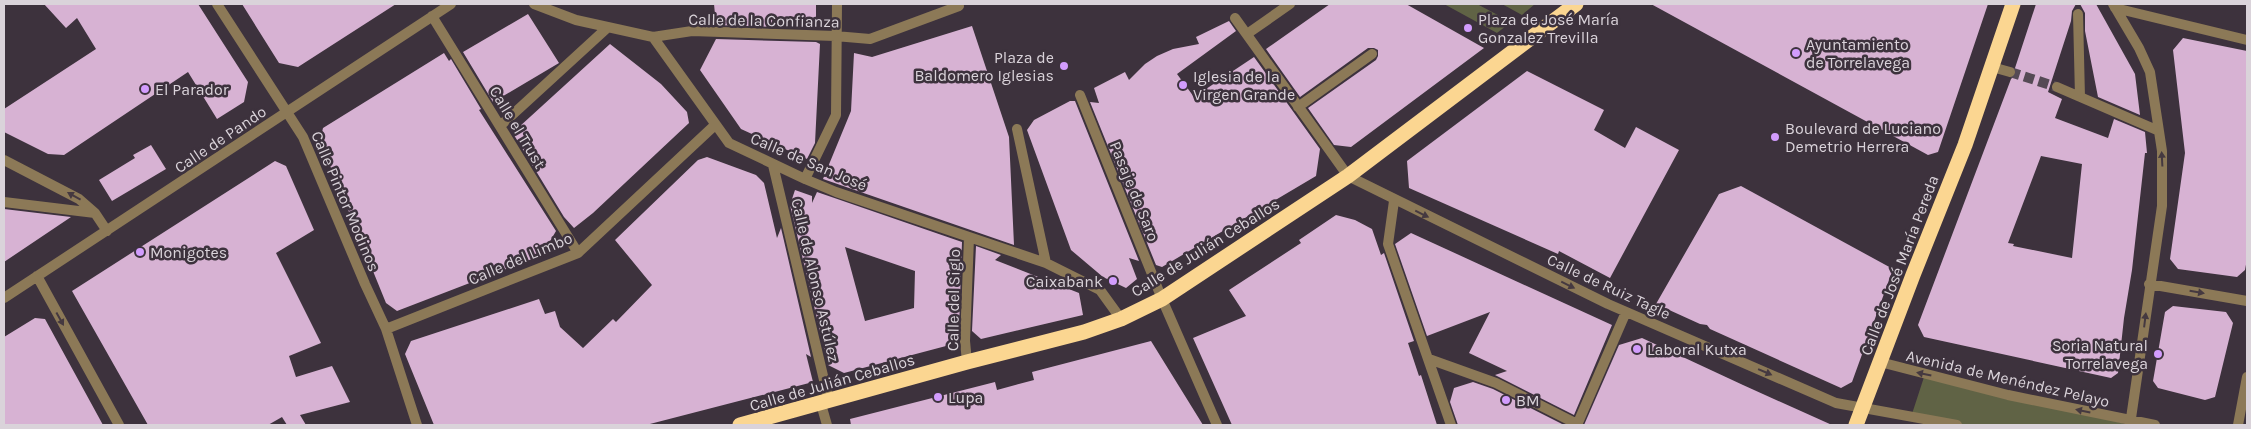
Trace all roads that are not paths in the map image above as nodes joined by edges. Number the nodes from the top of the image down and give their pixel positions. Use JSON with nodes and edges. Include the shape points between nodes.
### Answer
{"nodes":[{"id":1,"x":217,"y":4,"type":"edge"},
{"id":2,"x":451,"y":4,"type":"edge"},
{"id":3,"x":534,"y":4,"type":"edge"},
{"id":4,"x":837,"y":4,"type":"edge"},
{"id":5,"x":1290,"y":4,"type":"edge"},
{"id":6,"x":1576,"y":4,"type":"edge"},
{"id":7,"x":2013,"y":4,"type":"edge"},
{"id":8,"x":959,"y":6,"type":"dead end"},
{"id":9,"x":2114,"y":6,"type":"edge"},
{"id":10,"x":2078,"y":14,"type":"dead end"},
{"id":11,"x":432,"y":16,"type":"junction"},
{"id":12,"x":1235,"y":18,"type":"dead end"},
{"id":13,"x":607,"y":28,"type":"junction"},
{"id":14,"x":1246,"y":34,"type":"junction"},
{"id":15,"x":835,"y":36,"type":"junction"},
{"id":16,"x":653,"y":37,"type":"junction"},
{"id":17,"x":2247,"y":40,"type":"edge"},
{"id":18,"x":1372,"y":54,"type":"dead end"},
{"id":19,"x":1992,"y":67,"type":"junction"},
{"id":20,"x":2010,"y":72,"type":"tunnel mouth"},
{"id":21,"x":2057,"y":87,"type":"tunnel mouth"},
{"id":22,"x":1080,"y":95,"type":"dead end"},
{"id":23,"x":2080,"y":97,"type":"junction"},
{"id":24,"x":1298,"y":107,"type":"junction"},
{"id":25,"x":288,"y":112,"type":"junction"},
{"id":26,"x":715,"y":125,"type":"junction"},
{"id":27,"x":500,"y":126,"type":"junction"},
{"id":28,"x":1017,"y":129,"type":"dead end"},
{"id":29,"x":2159,"y":131,"type":"junction"},
{"id":30,"x":4,"y":160,"type":"edge"},
{"id":31,"x":773,"y":165,"type":"junction"},
{"id":32,"x":1348,"y":176,"type":"junction"},
{"id":33,"x":805,"y":179,"type":"junction"},
{"id":34,"x":1394,"y":201,"type":"junction"},
{"id":35,"x":4,"y":202,"type":"edge"},
{"id":36,"x":95,"y":213,"type":"junction"},
{"id":37,"x":107,"y":231,"type":"junction"},
{"id":38,"x":969,"y":238,"type":"junction"},
{"id":39,"x":578,"y":253,"type":"junction"},
{"id":40,"x":1046,"y":264,"type":"junction"},
{"id":41,"x":37,"y":276,"type":"junction"},
{"id":42,"x":2149,"y":284,"type":"junction"},
{"id":43,"x":4,"y":298,"type":"edge"},
{"id":44,"x":1162,"y":299,"type":"junction"},
{"id":45,"x":2247,"y":301,"type":"edge"},
{"id":46,"x":1626,"y":312,"type":"junction"},
{"id":47,"x":1121,"y":319,"type":"junction"},
{"id":48,"x":386,"y":329,"type":"junction"},
{"id":49,"x":1429,"y":359,"type":"junction"},
{"id":50,"x":967,"y":362,"type":"junction"},
{"id":51,"x":1880,"y":362,"type":"junction"},
{"id":52,"x":2247,"y":377,"type":"edge"},
{"id":53,"x":825,"y":403,"type":"junction"},
{"id":54,"x":1863,"y":409,"type":"junction"},
{"id":55,"x":2130,"y":423,"type":"edge"},
{"id":56,"x":120,"y":425,"type":"edge"},
{"id":57,"x":417,"y":425,"type":"edge"},
{"id":58,"x":740,"y":425,"type":"edge"},
{"id":59,"x":827,"y":425,"type":"edge"},
{"id":60,"x":1217,"y":425,"type":"edge"},
{"id":61,"x":1451,"y":425,"type":"edge"},
{"id":62,"x":1577,"y":425,"type":"edge"},
{"id":63,"x":1856,"y":425,"type":"edge"},
{"id":64,"x":1956,"y":425,"type":"edge"},
{"id":65,"x":2154,"y":425,"type":"edge"},
{"id":66,"x":2238,"y":425,"type":"edge"}],
"edges":[{"from":1,"to":25,"type":"street","name":"Calle Pintor Modinos"},
{"from":2,"to":11,"type":"street","name":"Calle de Pando"},
{"from":3,"to":13,"type":"street"},
{"from":4,"to":15,"type":"street"},
{"from":5,"to":14,"type":"street"},
{"from":6,"to":32,"type":"highway","name":"Calle de Julián Ceballos"},
{"from":7,"to":19,"type":"highway","name":"Calle de José María Pereda"},
{"from":8,"to":15,"type":"street","name":"Calle de la Confianza","via":[[870,39]]},
{"from":9,"to":17,"type":"street"},
{"from":9,"to":29,"type":"street","via":[[2148,66]]},
{"from":10,"to":23,"type":"street"},
{"from":11,"to":25,"type":"street","name":"Calle de Pando"},
{"from":11,"to":27,"type":"street","name":"Calle el Trust"},
{"from":12,"to":14,"type":"street"},
{"from":13,"to":16,"type":"street"},
{"from":13,"to":27,"type":"street"},
{"from":14,"to":24,"type":"street"},
{"from":15,"to":16,"type":"street","name":"Calle de la Confianza","via":[[692,31]]},
{"from":15,"to":33,"type":"street","via":[[836,114]]},
{"from":16,"to":26,"type":"street","name":"Calle de San José"},
{"from":18,"to":24,"type":"street"},
{"from":19,"to":20,"type":"street"},
{"from":19,"to":51,"type":"highway","name":"Calle de José María Pereda"},
{"from":21,"to":23,"type":"street"},
{"from":22,"to":44,"type":"street","name":"Pasaje de Saro"},
{"from":23,"to":29,"type":"street"},
{"from":24,"to":32,"type":"street"},
{"from":25,"to":37,"type":"street","name":"Calle de Pando"},
{"from":25,"to":48,"type":"street","name":"Calle Pintor Modinos","via":[[303,137]]},
{"from":26,"to":31,"type":"street","name":"Calle de San José","via":[[729,143]]},
{"from":26,"to":39,"type":"street","name":"Calle del Limbo"},
{"from":27,"to":39,"type":"street","name":"Calle el Trust"},
{"from":28,"to":40,"type":"street"},
{"from":42,"to":29,"type":"street","one_way":true,"via":[[2162,206]]},
{"from":36,"to":30,"type":"street","one_way":true,"via":[[79,199]]},
{"from":31,"to":33,"type":"street","name":"Calle de San José"},
{"from":31,"to":53,"type":"street","name":"Calle de Alonso Astúlez"},
{"from":32,"to":34,"type":"street","name":"Calle de Ruiz Tagle"},
{"from":32,"to":44,"type":"highway","name":"Calle de Julián Ceballos"},
{"from":33,"to":38,"type":"street","name":"Calle de San José"},
{"from":34,"to":46,"type":"street","name":"Calle de Ruiz Tagle","one_way":true},
{"from":34,"to":49,"type":"street","via":[[1388,244]]},
{"from":35,"to":36,"type":"street"},
{"from":36,"to":37,"type":"street"},
{"from":37,"to":41,"type":"street","name":"Calle de Pando"},
{"from":38,"to":40,"type":"street","name":"Calle de San José"},
{"from":38,"to":50,"type":"street","name":"Calle del Siglo"},
{"from":39,"to":48,"type":"street","name":"Calle del Limbo"},
{"from":40,"to":47,"type":"street","name":"Calle de San José","via":[[1100,290]]},
{"from":41,"to":43,"type":"street","name":"Calle de Pando"},
{"from":41,"to":56,"type":"street","one_way":true},
{"from":42,"to":45,"type":"street","one_way":true},
{"from":55,"to":42,"type":"street","one_way":true},
{"from":44,"to":47,"type":"highway","name":"Calle de Julián Ceballos"},
{"from":44,"to":60,"type":"street","name":"Pasaje de Saro"},
{"from":46,"to":54,"type":"street","name":"Calle de Ruiz Tagle","one_way":true,"via":[[1836,403]]},
{"from":46,"to":62,"type":"street"},
{"from":47,"to":50,"type":"highway","name":"Calle de Julián Ceballos","via":[[1084,332]]},
{"from":48,"to":57,"type":"street","name":"Calle Pintor Modinos"},
{"from":49,"to":61,"type":"street"},
{"from":49,"to":62,"type":"street","via":[[1496,383]]},
{"from":50,"to":53,"type":"highway","name":"Calle de Julián Ceballos"},
{"from":51,"to":54,"type":"highway","name":"Calle de José María Pereda"},
{"from":55,"to":51,"type":"street","name":"Avenida de Menéndez Pelayo","one_way":true},
{"from":52,"to":66,"type":"street"},
{"from":53,"to":58,"type":"highway","name":"Calle de Julián Ceballos"},
{"from":53,"to":59,"type":"street","name":"Calle de Alonso Astúlez"},
{"from":54,"to":63,"type":"highway","name":"Calle de José María Pereda"},
{"from":54,"to":64,"type":"street"},
{"from":55,"to":65,"type":"street","name":"Avenida de Menéndez Pelayo"}]}
